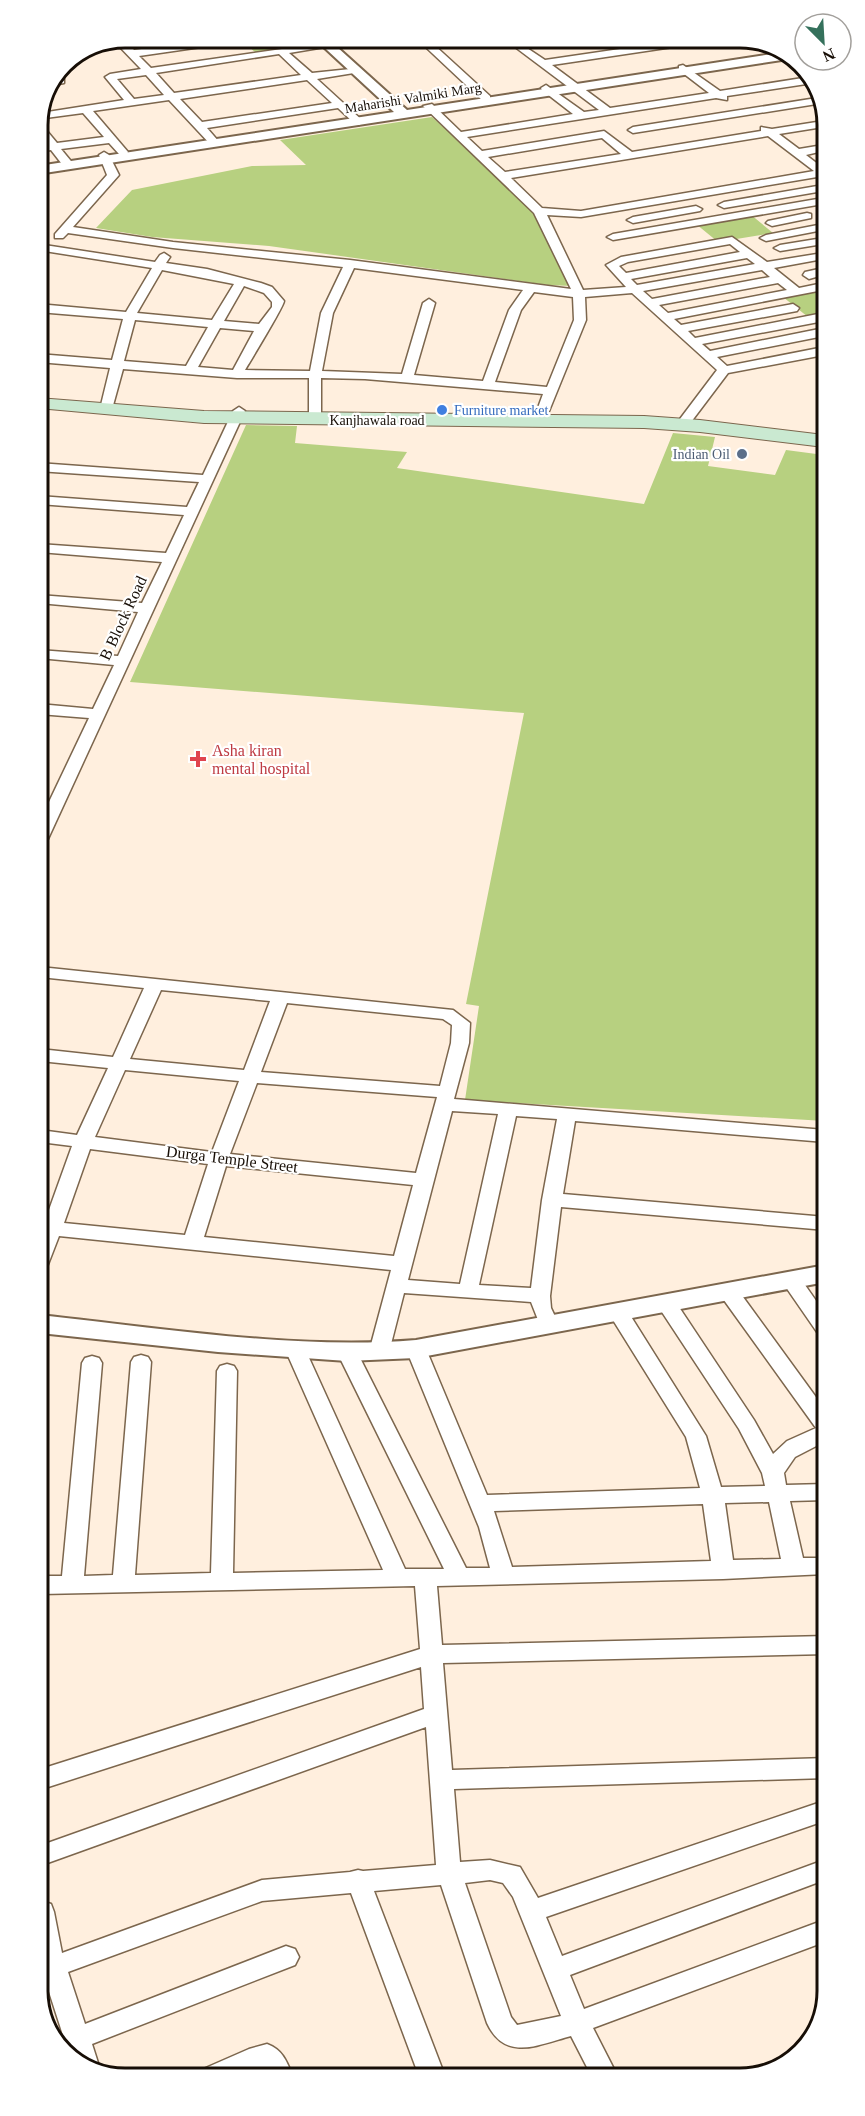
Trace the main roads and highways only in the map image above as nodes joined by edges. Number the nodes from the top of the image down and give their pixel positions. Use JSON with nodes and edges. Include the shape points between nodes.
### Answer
{"nodes":[{"id":1,"x":48,"y":396,"type":"edge"},
{"id":2,"x":48,"y":403,"type":"edge"},
{"id":3,"x":107,"y":405,"type":"junction"},
{"id":4,"x":238,"y":414,"type":"junction"},
{"id":5,"x":787,"y":433,"type":"junction"},
{"id":6,"x":817,"y":434,"type":"edge"},
{"id":7,"x":817,"y":439,"type":"edge"}],
"edges":[{"from":1,"to":3,"type":"main road","name":"Kanjhawala road"},
{"from":2,"to":3,"type":"main road","name":"Kanjhawala road"},
{"from":3,"to":4,"type":"main road","name":"Kanjhawala road"},
{"from":4,"to":5,"type":"main road","name":"Kanjhawala road","via":[[644,422]]},
{"from":4,"to":5,"type":"main road","name":"Kanjhawala road","via":[[643,416],[686,418]]},
{"from":5,"to":6,"type":"main road","name":"Kanjhawala road"},
{"from":5,"to":7,"type":"main road","name":"Kanjhawala road"}]}
